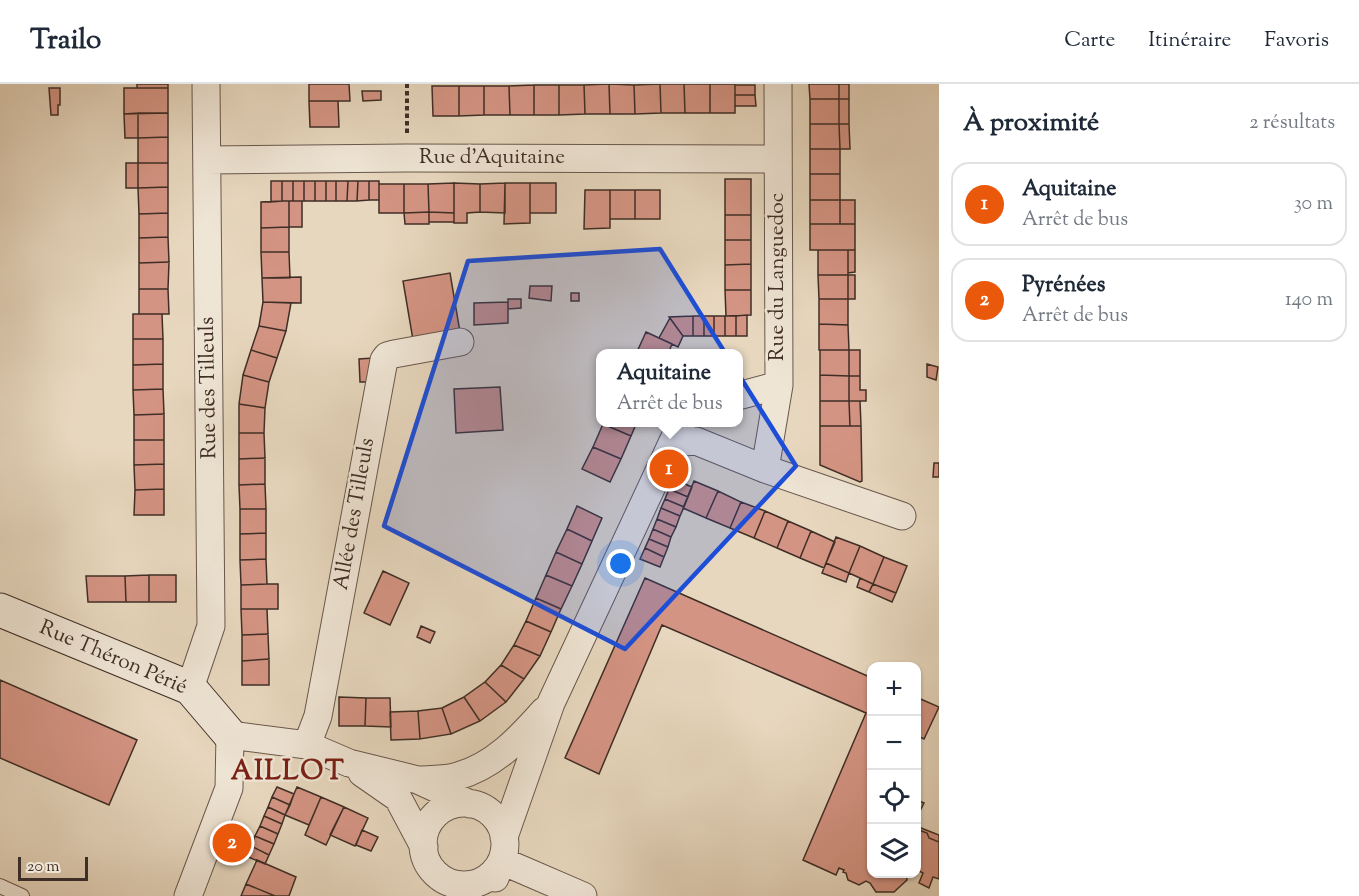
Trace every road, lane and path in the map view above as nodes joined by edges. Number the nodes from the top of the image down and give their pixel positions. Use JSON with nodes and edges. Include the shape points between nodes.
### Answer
{"nodes":[{"id":1,"x":206,"y":84,"type":"edge"},
{"id":2,"x":407,"y":84,"type":"edge"},
{"id":3,"x":778,"y":84,"type":"edge"},
{"id":4,"x":407,"y":158,"type":"junction"},
{"id":5,"x":778,"y":159,"type":"junction"},
{"id":6,"x":207,"y":160,"type":"junction"},
{"id":7,"x":460,"y":342,"type":"dead end"},
{"id":8,"x":779,"y":385,"type":"junction"},
{"id":9,"x":743,"y":395,"type":"edge"},
{"id":10,"x":677,"y":433,"type":"edge"},
{"id":11,"x":765,"y":469,"type":"junction"},
{"id":12,"x":902,"y":516,"type":"dead end"},
{"id":13,"x":0,"y":610,"type":"edge"},
{"id":14,"x":190,"y":688,"type":"junction"},
{"id":15,"x":551,"y":703,"type":"junction"},
{"id":16,"x":230,"y":735,"type":"junction"},
{"id":17,"x":307,"y":745,"type":"junction"},
{"id":18,"x":349,"y":763,"type":"junction"},
{"id":19,"x":453,"y":798,"type":"junction"},
{"id":20,"x":503,"y":849,"type":"junction"},
{"id":21,"x":428,"y":859,"type":"junction"},
{"id":22,"x":0,"y":886,"type":"edge"},
{"id":23,"x":22,"y":896,"type":"edge"},
{"id":24,"x":188,"y":896,"type":"edge"},
{"id":25,"x":442,"y":896,"type":"edge"},
{"id":26,"x":488,"y":896,"type":"edge"},
{"id":27,"x":583,"y":896,"type":"edge"}],
"edges":[{"from":1,"to":6,"type":"street","name":"Rue des Tilleuls"},
{"from":2,"to":4,"type":"path"},
{"from":3,"to":5,"type":"street","name":"Rue du Languedoc"},
{"from":4,"to":5,"type":"street","name":"Rue d'Aquitaine"},
{"from":4,"to":6,"type":"street","name":"Rue d'Aquitaine"},
{"from":5,"to":8,"type":"street","name":"Rue du Languedoc"},
{"from":6,"to":14,"type":"street","name":"Rue des Tilleuls","via":[[211,626]]},
{"from":7,"to":17,"type":"street","name":"Allée des Tilleuls","via":[[394,354],[384,360],[318,716]]},
{"from":8,"to":9,"type":"street"},
{"from":8,"to":11,"type":"street","name":"Rue du Languedoc"},
{"from":10,"to":11,"type":"street"},
{"from":10,"to":15,"type":"street"},
{"from":11,"to":12,"type":"street"},
{"from":13,"to":14,"type":"street","name":"Rue Théron Périé"},
{"from":14,"to":16,"type":"street","name":"Rue Théron Périé"},
{"from":15,"to":19,"type":"street","via":[[504,752],[481,766]]},
{"from":15,"to":20,"type":"street"},
{"from":16,"to":17,"type":"street"},
{"from":16,"to":24,"type":"street","via":[[229,788]]},
{"from":17,"to":18,"type":"street"},
{"from":18,"to":19,"type":"street","via":[[418,780]]},
{"from":18,"to":21,"type":"street","via":[[398,798]]},
{"from":19,"to":20,"type":"street","via":[[493,815],[500,825]]},
{"from":19,"to":21,"type":"street","via":[[427,827]]},
{"from":20,"to":21,"type":"street","via":[[491,875],[467,885],[446,881]]},
{"from":20,"to":26,"type":"street"},
{"from":20,"to":27,"type":"street"},
{"from":21,"to":25,"type":"street"},
{"from":22,"to":23,"type":"lane"}]}
